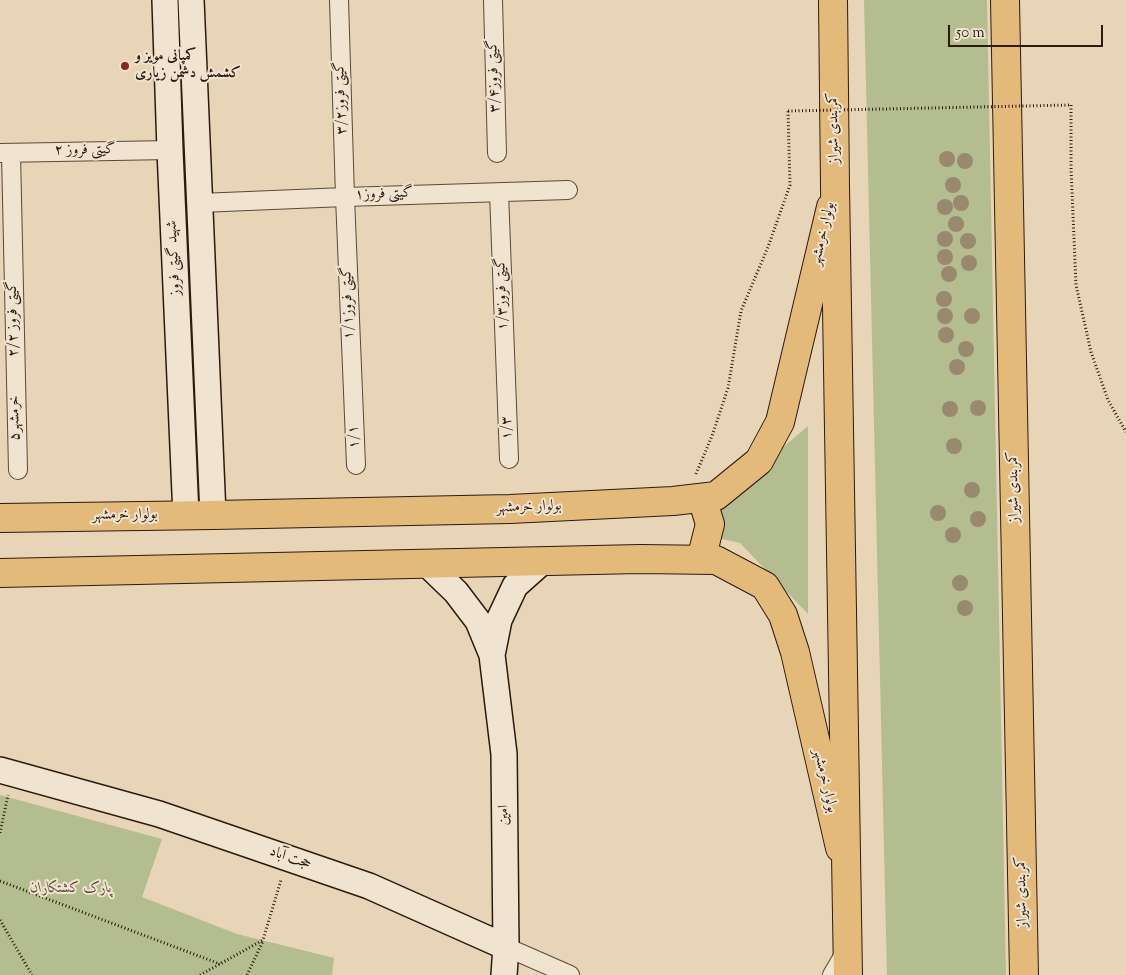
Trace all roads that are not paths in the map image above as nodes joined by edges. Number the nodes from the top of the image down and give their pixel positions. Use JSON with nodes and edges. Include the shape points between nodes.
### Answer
{"nodes":[{"id":1,"x":165,"y":0,"type":"edge"},
{"id":2,"x":191,"y":0,"type":"edge"},
{"id":3,"x":339,"y":0,"type":"edge"},
{"id":4,"x":493,"y":0,"type":"edge"},
{"id":5,"x":834,"y":0,"type":"edge"},
{"id":6,"x":1005,"y":0,"type":"edge"},
{"id":7,"x":170,"y":150,"type":"junction"},
{"id":8,"x":6,"y":153,"type":"edge"},
{"id":9,"x":497,"y":153,"type":"dead end"},
{"id":10,"x":835,"y":186,"type":"junction"},
{"id":11,"x":568,"y":190,"type":"dead end"},
{"id":12,"x":499,"y":192,"type":"junction"},
{"id":13,"x":344,"y":196,"type":"junction"},
{"id":14,"x":200,"y":203,"type":"junction"},
{"id":15,"x":15,"y":366,"type":"joint"},
{"id":16,"x":506,"y":397,"type":"joint"},
{"id":17,"x":354,"y":409,"type":"joint"},
{"id":18,"x":509,"y":459,"type":"dead end"},
{"id":19,"x":356,"y":465,"type":"dead end"},
{"id":20,"x":18,"y":470,"type":"dead end"},
{"id":21,"x":693,"y":499,"type":"junction"},
{"id":22,"x":213,"y":515,"type":"junction"},
{"id":23,"x":186,"y":516,"type":"junction"},
{"id":24,"x":0,"y":518,"type":"edge"},
{"id":25,"x":701,"y":560,"type":"junction"},
{"id":26,"x":543,"y":561,"type":"junction"},
{"id":27,"x":428,"y":564,"type":"junction"},
{"id":28,"x":0,"y":573,"type":"edge"},
{"id":29,"x":492,"y":656,"type":"junction"},
{"id":30,"x":6,"y":771,"type":"edge"},
{"id":31,"x":847,"y":877,"type":"junction"},
{"id":32,"x":506,"y":947,"type":"junction"},
{"id":33,"x":848,"y":962,"type":"edge"},
{"id":34,"x":504,"y":975,"type":"edge"},
{"id":35,"x":570,"y":975,"type":"edge"},
{"id":36,"x":832,"y":975,"type":"edge"},
{"id":37,"x":1024,"y":975,"type":"edge"}],
"edges":[{"from":1,"to":7,"type":"street","name":"شهید گیتی فروز"},
{"from":2,"to":14,"type":"street","name":"شهید گیتی فروز"},
{"from":3,"to":13,"type":"street","name":"۳/۲گیتی فروز"},
{"from":4,"to":9,"type":"street","name":"۳/۴گیتی فروز"},
{"from":5,"to":10,"type":"main road","name":"کمربندی شیراز"},
{"from":6,"to":37,"type":"main road","name":"کمربندی شیراز"},
{"from":7,"to":8,"type":"street","name":"گیتی فروز ۲"},
{"from":7,"to":23,"type":"street","name":"شهید گیتی فروز"},
{"from":8,"to":15,"type":"street","name":"گیتی فروز ۲/۲"},
{"from":10,"to":21,"type":"main road","name":"بولوار خرمشهر","via":[[780,422],[759,461],[716,496]]},
{"from":10,"to":31,"type":"main road","name":"کمربندی شیراز"},
{"from":11,"to":12,"type":"street","name":"۱گیتی فروز"},
{"from":12,"to":13,"type":"street","name":"۱گیتی فروز"},
{"from":12,"to":16,"type":"street","name":"۱/۳گیتی فروز"},
{"from":13,"to":14,"type":"street","name":"۱گیتی فروز"},
{"from":13,"to":17,"type":"street","name":"۱/۱گیتی فروز"},
{"from":14,"to":22,"type":"street","name":"شهید گیتی فروز"},
{"from":15,"to":20,"type":"street","name":"خرمشهر۵"},
{"from":16,"to":18,"type":"street","name":"۱/۳"},
{"from":17,"to":19,"type":"street","name":"۱/۱"},
{"from":21,"to":22,"type":"main road","name":"بولوار خرمشهر","via":[[510,509]]},
{"from":21,"to":25,"type":"main road","via":[[710,524]]},
{"from":22,"to":23,"type":"main road","name":"بولوار خرمشهر"},
{"from":23,"to":24,"type":"main road","name":"بولوار خرمشهر"},
{"from":25,"to":26,"type":"main road","name":"بولوار خرمشهر"},
{"from":25,"to":31,"type":"main road","name":"بولوار خرمشهر","via":[[716,560],[764,586],[783,615],[795,652]]},
{"from":26,"to":27,"type":"main road","name":"بولوار خرمشهر"},
{"from":26,"to":29,"type":"street","via":[[515,586],[499,620]]},
{"from":27,"to":28,"type":"main road","name":"بولوار خرمشهر"},
{"from":27,"to":29,"type":"street","via":[[456,592],[478,621]]},
{"from":29,"to":32,"type":"street","name":"امین","via":[[504,754]]},
{"from":30,"to":32,"type":"street","name":"حجت آباد","via":[[159,814],[368,886]]},
{"from":31,"to":33,"type":"main road","name":"کمربندی شیراز"},
{"from":32,"to":34,"type":"street","name":"امین"},
{"from":32,"to":35,"type":"street","name":"حجت آباد"},
{"from":33,"to":36,"type":"street"}]}
